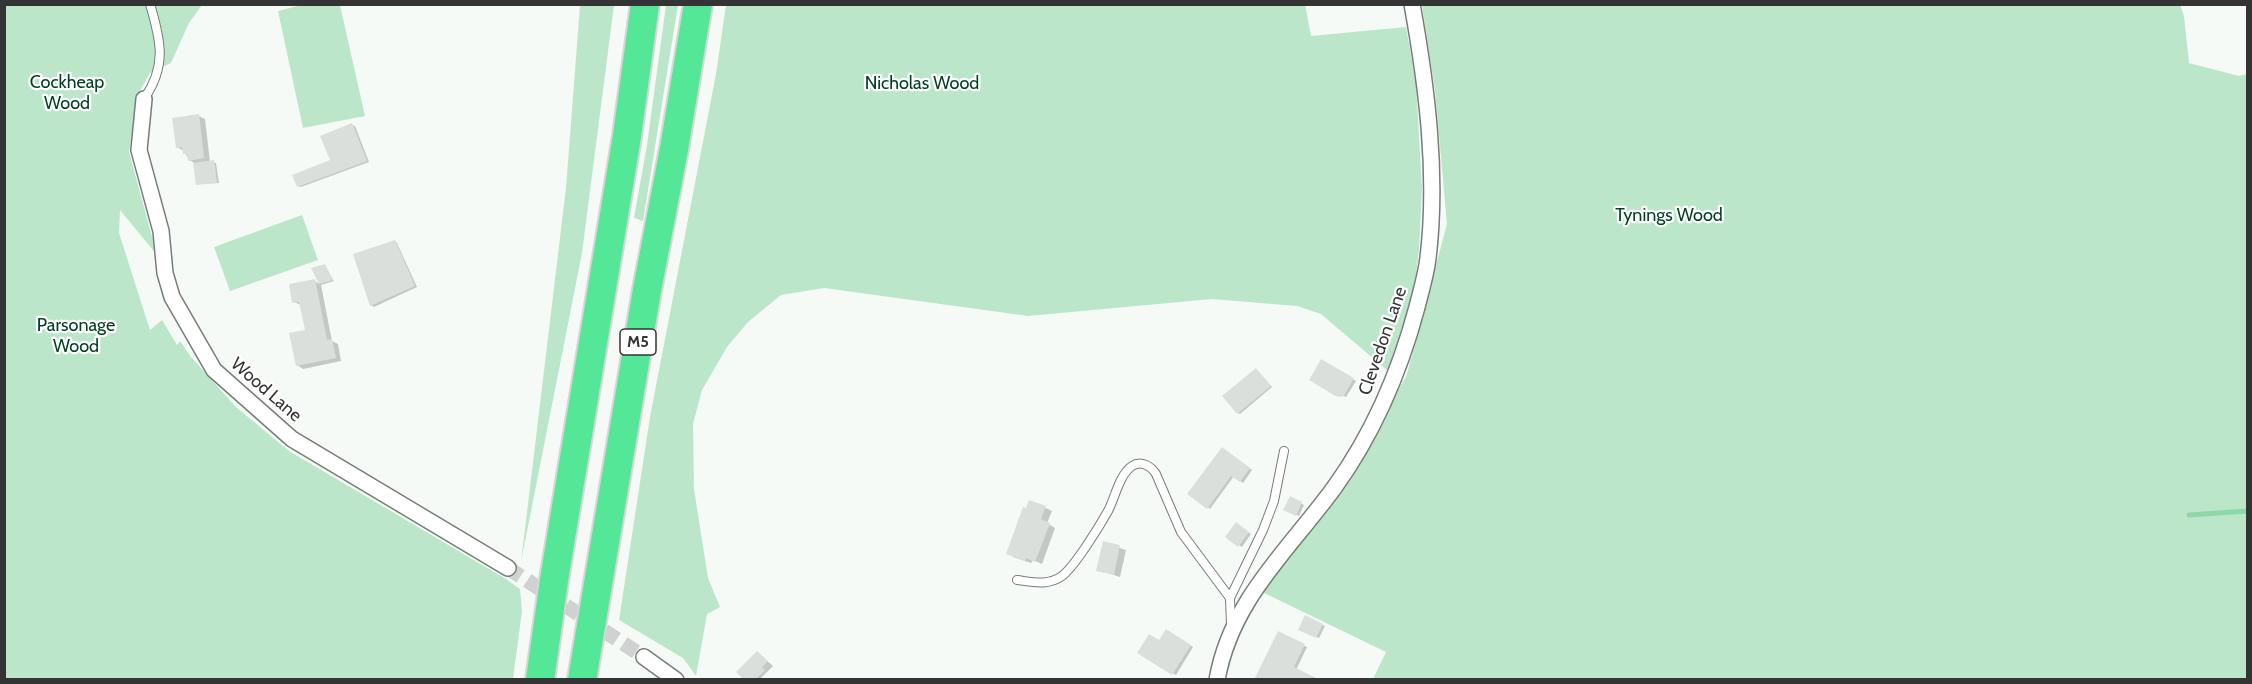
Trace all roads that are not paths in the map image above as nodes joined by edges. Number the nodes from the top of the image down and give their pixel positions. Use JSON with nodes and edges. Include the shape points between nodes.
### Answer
{"nodes":[{"id":1,"x":150,"y":4,"type":"edge"},
{"id":2,"x":645,"y":4,"type":"edge"},
{"id":3,"x":698,"y":4,"type":"edge"},
{"id":4,"x":1412,"y":4,"type":"edge"},
{"id":5,"x":144,"y":99,"type":"joint"},
{"id":6,"x":1284,"y":451,"type":"dead end"},
{"id":7,"x":508,"y":568,"type":"tunnel mouth"},
{"id":8,"x":1017,"y":580,"type":"dead end"},
{"id":9,"x":1230,"y":598,"type":"junction"},
{"id":10,"x":1231,"y":630,"type":"junction"},
{"id":11,"x":644,"y":657,"type":"tunnel mouth"},
{"id":12,"x":540,"y":680,"type":"edge"},
{"id":13,"x":582,"y":680,"type":"edge"},
{"id":14,"x":676,"y":680,"type":"edge"},
{"id":15,"x":1217,"y":680,"type":"edge"}],
"edges":[{"from":1,"to":5,"type":"lane","via":[[160,67]]},
{"from":2,"to":12,"type":"highway","number":"M5"},
{"from":3,"to":13,"type":"highway","number":"M5"},
{"from":4,"to":10,"type":"street","name":"Clevedon Lane","via":[[1428,120],[1432,218],[1428,260],[1411,330],[1392,384],[1347,470],[1250,595]]},
{"from":5,"to":7,"type":"street","name":"Wood Lane","via":[[139,150],[161,231],[165,273],[172,297],[214,370],[292,439]]},
{"from":6,"to":9,"type":"lane","via":[[1274,501]]},
{"from":8,"to":9,"type":"lane","via":[[1048,583],[1063,576],[1109,510],[1127,471],[1139,464],[1152,468],[1181,532]]},
{"from":9,"to":10,"type":"lane"},
{"from":10,"to":15,"type":"street","name":"Clevedon Lane"},
{"from":11,"to":14,"type":"street"}]}
